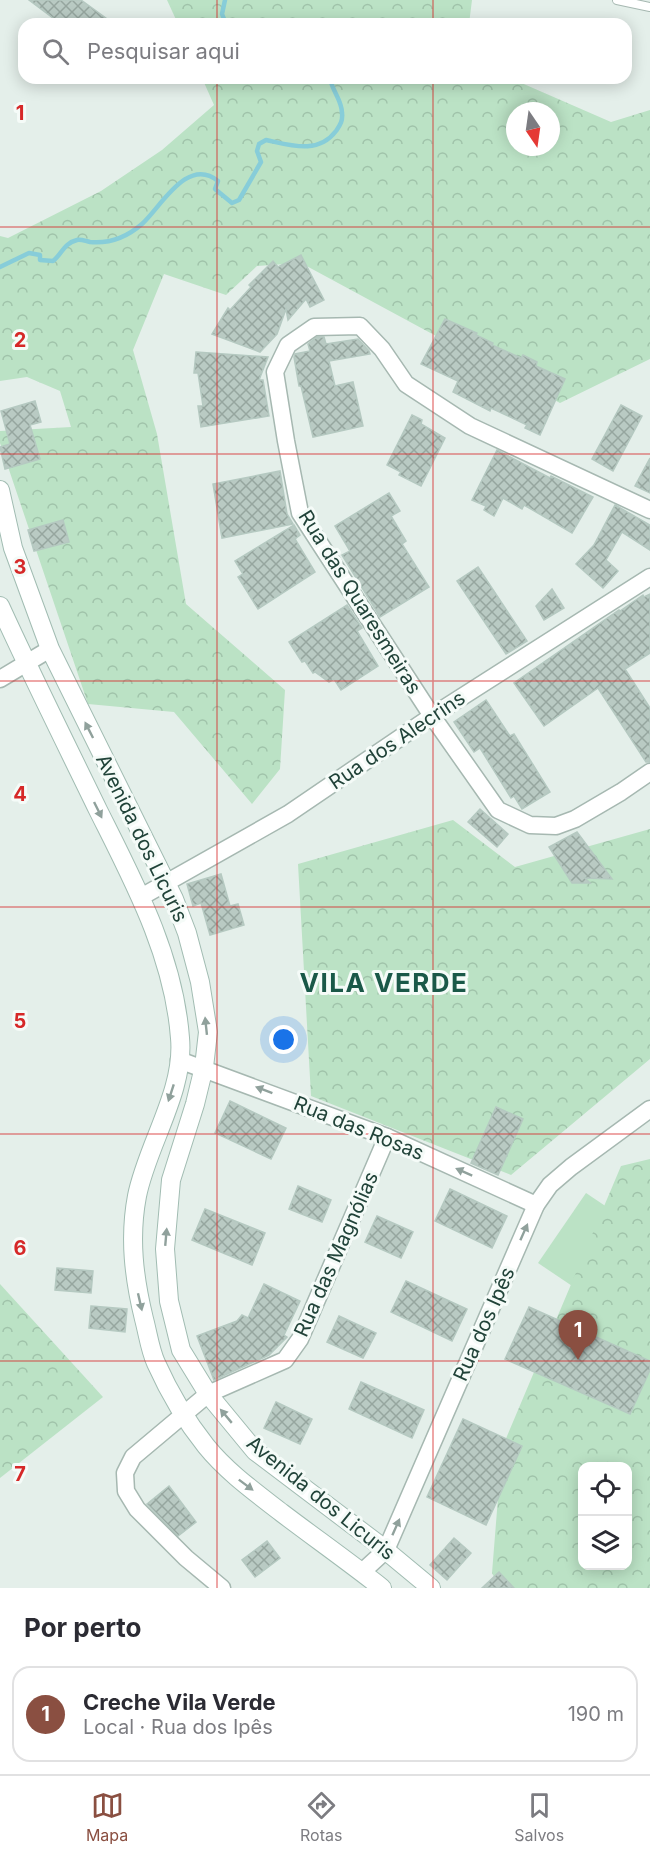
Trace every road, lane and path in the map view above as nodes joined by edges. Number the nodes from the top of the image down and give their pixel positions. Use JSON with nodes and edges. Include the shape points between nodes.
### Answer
{"nodes":[{"id":1,"x":617,"y":0,"type":"edge"},
{"id":2,"x":650,"y":8,"type":"edge"},
{"id":3,"x":0,"y":490,"type":"edge"},
{"id":4,"x":650,"y":510,"type":"edge"},
{"id":5,"x":650,"y":577,"type":"edge"},
{"id":6,"x":0,"y":606,"type":"edge"},
{"id":7,"x":50,"y":649,"type":"junction"},
{"id":8,"x":26,"y":663,"type":"junction"},
{"id":9,"x":0,"y":679,"type":"edge"},
{"id":10,"x":432,"y":716,"type":"junction"},
{"id":11,"x":650,"y":772,"type":"edge"},
{"id":12,"x":166,"y":883,"type":"junction"},
{"id":13,"x":141,"y":897,"type":"junction"},
{"id":14,"x":179,"y":1060,"type":"junction"},
{"id":15,"x":204,"y":1068,"type":"junction"},
{"id":16,"x":650,"y":1109,"type":"edge"},
{"id":17,"x":387,"y":1137,"type":"junction"},
{"id":18,"x":536,"y":1204,"type":"junction"},
{"id":19,"x":208,"y":1394,"type":"junction"},
{"id":20,"x":183,"y":1414,"type":"junction"},
{"id":21,"x":386,"y":1550,"type":"junction"},
{"id":22,"x":362,"y":1572,"type":"junction"},
{"id":23,"x":222,"y":1588,"type":"edge"},
{"id":24,"x":382,"y":1588,"type":"edge"},
{"id":25,"x":431,"y":1588,"type":"edge"}],
"edges":[{"from":1,"to":2,"type":"lane"},
{"from":3,"to":7,"type":"street","name":"Avenida dos Licuris","via":[[13,549]]},
{"from":4,"to":10,"type":"street","name":"Rua das Quaresmeiras","via":[[470,426],[406,384],[382,349],[360,327],[315,327],[288,345],[275,372],[300,513]]},
{"from":5,"to":10,"type":"street","name":"Rua dos Alecrins"},
{"from":6,"to":8,"type":"street","name":"Avenida dos Licuris"},
{"from":7,"to":8,"type":"street"},
{"from":12,"to":7,"type":"street","name":"Avenida dos Licuris","one_way":true},
{"from":8,"to":9,"type":"street"},
{"from":8,"to":13,"type":"street","name":"Avenida dos Licuris","one_way":true},
{"from":10,"to":11,"type":"street","name":"Rua das Quaresmeiras","via":[[498,810],[530,825],[556,826],[575,819]]},
{"from":10,"to":12,"type":"street","name":"Rua dos Alecrins","via":[[288,814]]},
{"from":12,"to":13,"type":"street","name":"Rua dos Alecrins"},
{"from":15,"to":12,"type":"street","name":"Avenida dos Licuris","one_way":true,"via":[[208,1032],[200,982],[187,933]]},
{"from":13,"to":14,"type":"street","name":"Avenida dos Licuris","via":[[164,956],[181,1040]]},
{"from":14,"to":15,"type":"street","name":"Rua das Rosas"},
{"from":14,"to":20,"type":"street","name":"Avenida dos Licuris","one_way":true,"via":[[137,1194],[133,1261],[155,1361]]},
{"from":17,"to":15,"type":"street","name":"Rua das Rosas","one_way":true},
{"from":19,"to":15,"type":"street","name":"Avenida dos Licuris","one_way":true,"via":[[181,1350],[169,1301],[165,1249],[171,1180]]},
{"from":16,"to":18,"type":"street","name":"Rua dos Ipês","via":[[571,1167]]},
{"from":18,"to":17,"type":"street","name":"Rua das Rosas","one_way":true},
{"from":17,"to":19,"type":"street","name":"Rua das Magnólias","via":[[300,1340],[285,1360]]},
{"from":21,"to":18,"type":"street","name":"Rua dos Ipês","one_way":true},
{"from":19,"to":20,"type":"street","name":"Rua das Magnólias"},
{"from":21,"to":19,"type":"street","name":"Avenida dos Licuris","one_way":true,"via":[[255,1451]]},
{"from":20,"to":22,"type":"street","name":"Avenida dos Licuris","one_way":true,"via":[[238,1479]]},
{"from":20,"to":23,"type":"street","name":"Rua das Magnólias","via":[[133,1457],[125,1473],[126,1491],[137,1509],[165,1538]]},
{"from":21,"to":22,"type":"street","name":"Rua dos Ipês"},
{"from":21,"to":25,"type":"street","name":"Avenida dos Licuris"},
{"from":22,"to":24,"type":"street","name":"Avenida dos Licuris"}]}
